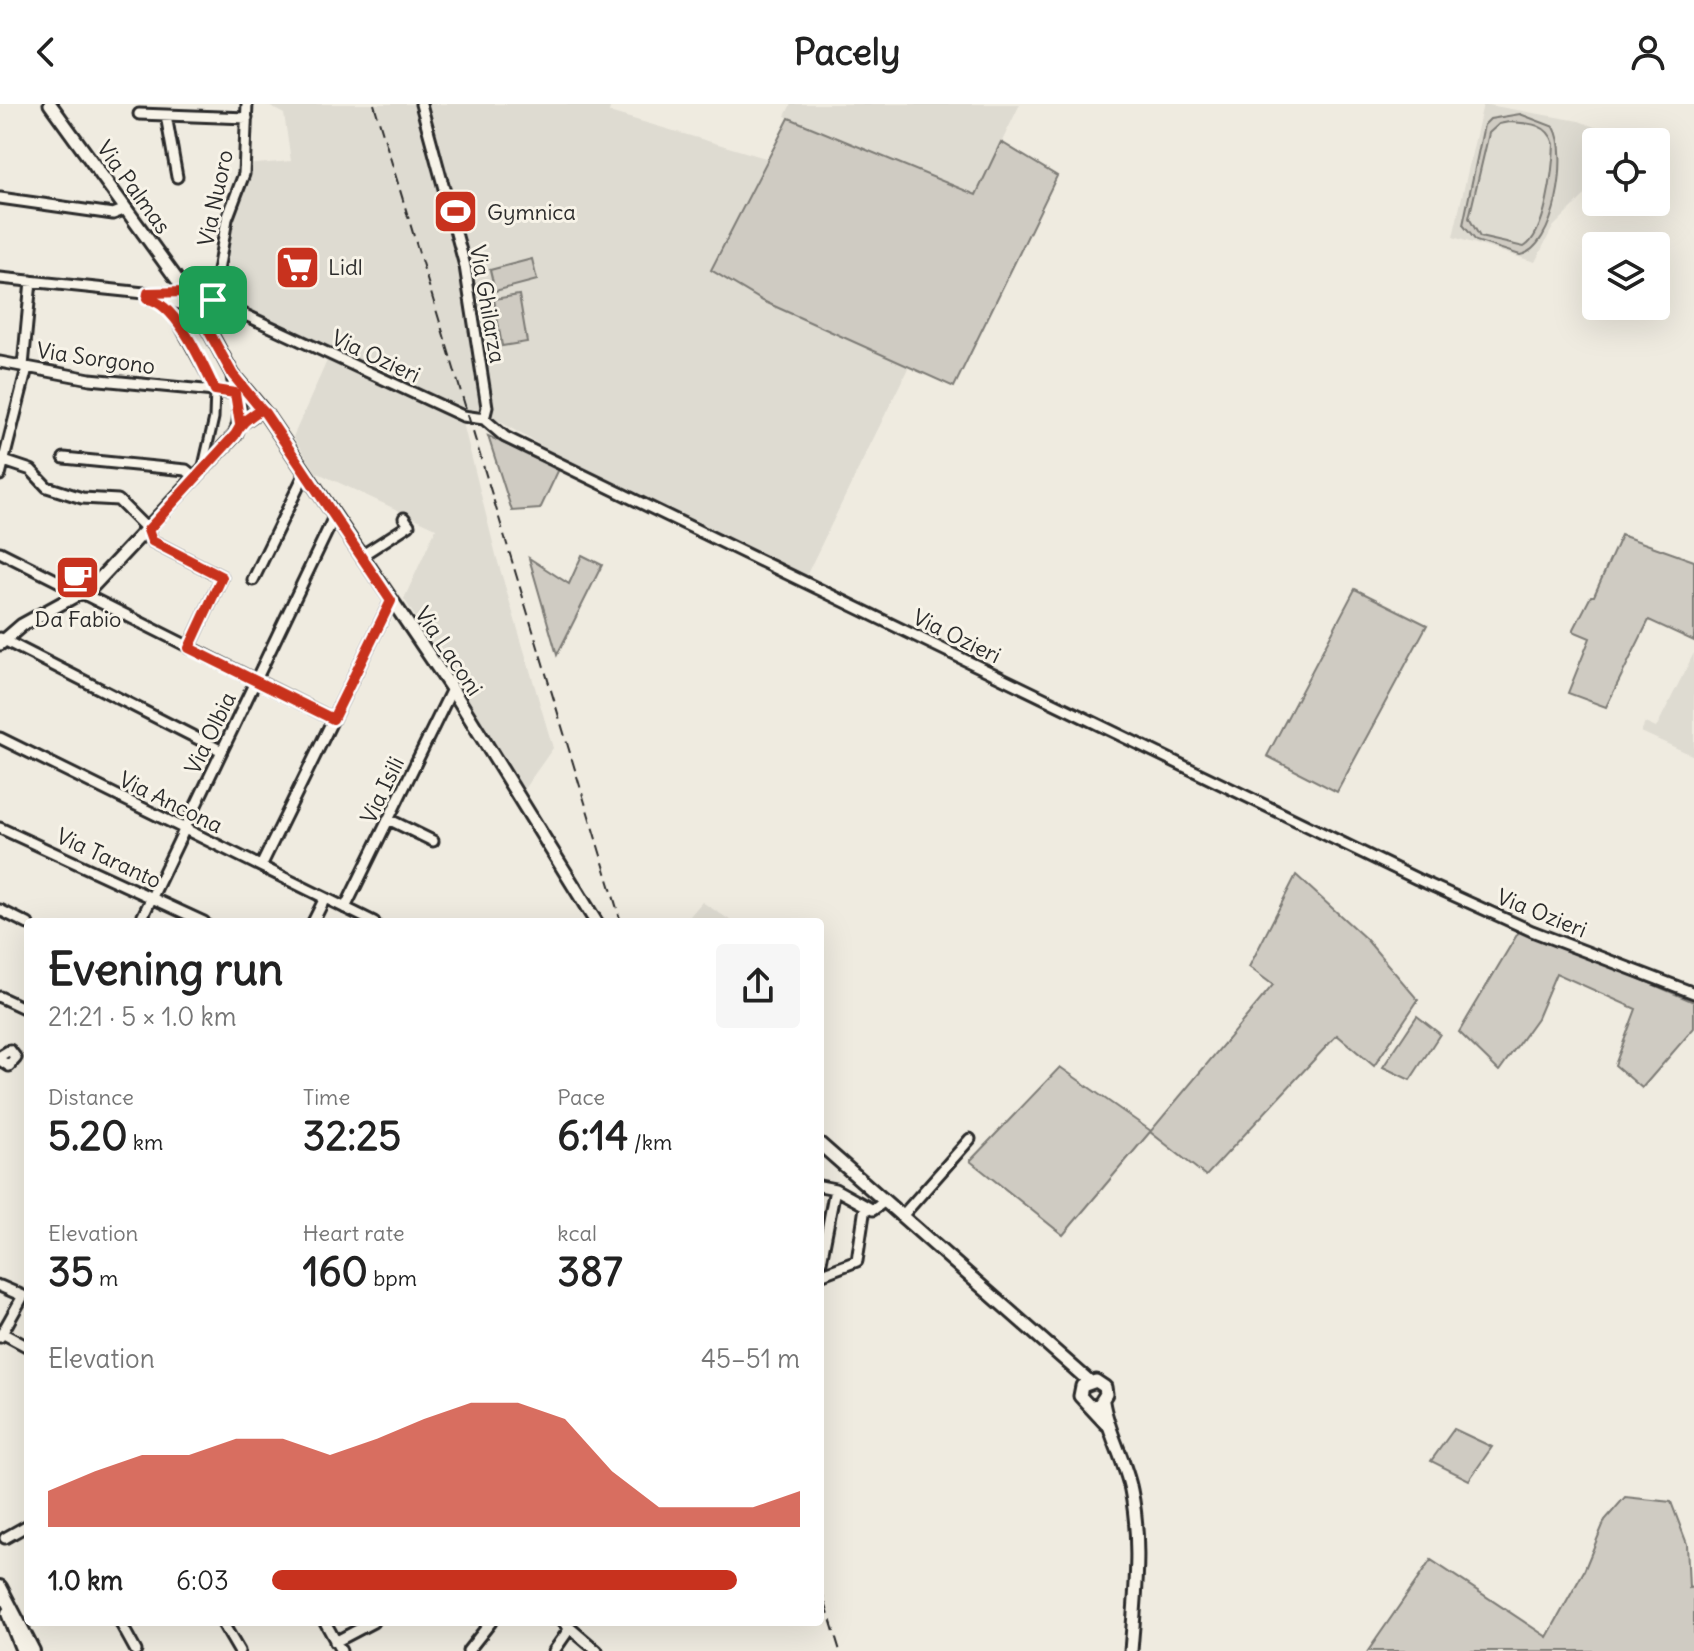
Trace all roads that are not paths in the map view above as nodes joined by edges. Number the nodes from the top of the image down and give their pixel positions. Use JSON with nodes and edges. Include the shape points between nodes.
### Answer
{"nodes":[{"id":1,"x":50,"y":104,"type":"edge"},
{"id":2,"x":247,"y":104,"type":"edge"},
{"id":3,"x":421,"y":104,"type":"edge"},
{"id":4,"x":139,"y":114,"type":"dead end"},
{"id":5,"x":166,"y":115,"type":"junction"},
{"id":6,"x":247,"y":118,"type":"junction"},
{"id":7,"x":177,"y":177,"type":"dead end"},
{"id":8,"x":0,"y":198,"type":"edge"},
{"id":9,"x":126,"y":209,"type":"junction"},
{"id":10,"x":0,"y":278,"type":"edge"},
{"id":11,"x":31,"y":281,"type":"junction"},
{"id":12,"x":185,"y":292,"type":"junction"},
{"id":13,"x":151,"y":293,"type":"junction"},
{"id":14,"x":203,"y":303,"type":"junction"},
{"id":15,"x":0,"y":362,"type":"edge"},
{"id":16,"x":25,"y":367,"type":"junction"},
{"id":17,"x":233,"y":375,"type":"junction"},
{"id":18,"x":215,"y":390,"type":"junction"},
{"id":19,"x":235,"y":393,"type":"junction"},
{"id":20,"x":261,"y":409,"type":"junction"},
{"id":21,"x":484,"y":419,"type":"junction"},
{"id":22,"x":240,"y":424,"type":"junction"},
{"id":23,"x":64,"y":458,"type":"dead end"},
{"id":24,"x":4,"y":461,"type":"junction"},
{"id":25,"x":305,"y":473,"type":"junction"},
{"id":26,"x":0,"y":475,"type":"edge"},
{"id":27,"x":198,"y":475,"type":"junction"},
{"id":28,"x":334,"y":517,"type":"junction"},
{"id":29,"x":404,"y":518,"type":"dead end"},
{"id":30,"x":148,"y":530,"type":"junction"},
{"id":31,"x":0,"y":552,"type":"edge"},
{"id":32,"x":361,"y":556,"type":"junction"},
{"id":33,"x":253,"y":580,"type":"dead end"},
{"id":34,"x":79,"y":593,"type":"junction"},
{"id":35,"x":391,"y":601,"type":"junction"},
{"id":36,"x":1,"y":640,"type":"edge"},
{"id":37,"x":189,"y":648,"type":"junction"},
{"id":38,"x":255,"y":681,"type":"junction"},
{"id":39,"x":452,"y":689,"type":"junction"},
{"id":40,"x":333,"y":719,"type":"junction"},
{"id":41,"x":0,"y":738,"type":"edge"},
{"id":42,"x":222,"y":751,"type":"junction"},
{"id":43,"x":388,"y":819,"type":"junction"},
{"id":44,"x":184,"y":829,"type":"junction"},
{"id":45,"x":1,"y":832,"type":"edge"},
{"id":46,"x":433,"y":841,"type":"dead end"},
{"id":47,"x":261,"y":866,"type":"junction"},
{"id":48,"x":152,"y":897,"type":"junction"},
{"id":49,"x":325,"y":898,"type":"junction"},
{"id":50,"x":345,"y":908,"type":"junction"},
{"id":51,"x":0,"y":910,"type":"edge"},
{"id":52,"x":142,"y":918,"type":"edge"},
{"id":53,"x":196,"y":918,"type":"edge"},
{"id":54,"x":315,"y":918,"type":"edge"},
{"id":55,"x":366,"y":918,"type":"edge"},
{"id":56,"x":594,"y":918,"type":"edge"},
{"id":57,"x":24,"y":922,"type":"edge"},
{"id":58,"x":1694,"y":993,"type":"edge"},
{"id":59,"x":0,"y":997,"type":"edge"},
{"id":60,"x":24,"y":1008,"type":"edge"},
{"id":61,"x":970,"y":1139,"type":"dead end"},
{"id":62,"x":824,"y":1148,"type":"edge"},
{"id":63,"x":824,"y":1187,"type":"edge"},
{"id":64,"x":835,"y":1189,"type":"junction"},
{"id":65,"x":885,"y":1201,"type":"junction"},
{"id":66,"x":865,"y":1207,"type":"junction"},
{"id":67,"x":902,"y":1216,"type":"junction"},
{"id":68,"x":824,"y":1246,"type":"edge"},
{"id":69,"x":824,"y":1273,"type":"edge"},
{"id":70,"x":0,"y":1286,"type":"edge"},
{"id":71,"x":1,"y":1335,"type":"edge"},
{"id":72,"x":24,"y":1345,"type":"edge"},
{"id":73,"x":1086,"y":1383,"type":"junction"},
{"id":74,"x":1097,"y":1404,"type":"junction"},
{"id":75,"x":24,"y":1527,"type":"edge"},
{"id":76,"x":5,"y":1538,"type":"dead end"},
{"id":77,"x":0,"y":1587,"type":"edge"},
{"id":78,"x":122,"y":1626,"type":"edge"},
{"id":79,"x":224,"y":1626,"type":"edge"},
{"id":80,"x":327,"y":1626,"type":"edge"},
{"id":81,"x":367,"y":1626,"type":"edge"},
{"id":82,"x":488,"y":1626,"type":"edge"},
{"id":83,"x":566,"y":1626,"type":"edge"},
{"id":84,"x":568,"y":1626,"type":"edge"},
{"id":85,"x":338,"y":1646,"type":"edge"},
{"id":86,"x":23,"y":1651,"type":"edge"},
{"id":87,"x":33,"y":1651,"type":"edge"},
{"id":88,"x":136,"y":1651,"type":"edge"},
{"id":89,"x":239,"y":1651,"type":"edge"},
{"id":90,"x":468,"y":1651,"type":"edge"},
{"id":91,"x":554,"y":1651,"type":"edge"},
{"id":92,"x":597,"y":1651,"type":"edge"},
{"id":93,"x":1131,"y":1651,"type":"edge"}],
"edges":[{"from":1,"to":9,"type":"street","name":"Via Palmas"},
{"from":2,"to":6,"type":"street","name":"Via Nuoro"},
{"from":3,"to":21,"type":"street","name":"Via Ghilarza","via":[[465,266],[487,407]]},
{"from":4,"to":5,"type":"street"},
{"from":5,"to":6,"type":"street"},
{"from":5,"to":7,"type":"street"},
{"from":6,"to":14,"type":"street","name":"Via Nuoro","via":[[244,174]]},
{"from":8,"to":9,"type":"street","via":[[113,214]]},
{"from":9,"to":12,"type":"street","name":"Via Palmas"},
{"from":10,"to":11,"type":"street"},
{"from":11,"to":13,"type":"street"},
{"from":11,"to":16,"type":"street"},
{"from":12,"to":13,"type":"street"},
{"from":12,"to":14,"type":"street"},
{"from":13,"to":14,"type":"street","name":"Via Ozieri","via":[[166,301]]},
{"from":13,"to":18,"type":"street","via":[[147,299],[158,300],[174,316]]},
{"from":14,"to":17,"type":"street","name":"Via Laconi","via":[[207,328]]},
{"from":14,"to":21,"type":"street","name":"Via Ozieri","via":[[463,416]]},
{"from":15,"to":16,"type":"street","name":"Via Sorgono"},
{"from":16,"to":18,"type":"street","name":"Via Sorgono","via":[[90,379]]},
{"from":16,"to":24,"type":"street"},
{"from":17,"to":19,"type":"street"},
{"from":17,"to":20,"type":"street","name":"Via Laconi"},
{"from":18,"to":19,"type":"street","name":"Via Sorgono"},
{"from":18,"to":27,"type":"street","via":[[214,418]]},
{"from":19,"to":22,"type":"street"},
{"from":20,"to":22,"type":"street"},
{"from":20,"to":25,"type":"street","name":"Via Laconi"},
{"from":21,"to":58,"type":"street","name":"Via Ozieri","via":[[505,437],[1417,879],[1532,931]]},
{"from":22,"to":27,"type":"street"},
{"from":23,"to":27,"type":"street"},
{"from":24,"to":26,"type":"street"},
{"from":24,"to":30,"type":"street","via":[[31,470],[47,487],[82,498],[118,500]]},
{"from":25,"to":28,"type":"street","name":"Via Laconi"},
{"from":25,"to":33,"type":"street"},
{"from":27,"to":30,"type":"street"},
{"from":28,"to":32,"type":"street","name":"Via Laconi"},
{"from":28,"to":38,"type":"street","name":"Via Olbia"},
{"from":29,"to":32,"type":"street","via":[[409,525]]},
{"from":30,"to":34,"type":"street","via":[[93,586]]},
{"from":30,"to":37,"type":"street","via":[[152,541],[222,577]]},
{"from":31,"to":34,"type":"street"},
{"from":32,"to":35,"type":"street","name":"Via Laconi"},
{"from":34,"to":36,"type":"street"},
{"from":34,"to":37,"type":"street"},
{"from":35,"to":39,"type":"street","name":"Via Laconi"},
{"from":35,"to":40,"type":"street"},
{"from":36,"to":42,"type":"street"},
{"from":37,"to":38,"type":"street"},
{"from":38,"to":40,"type":"street"},
{"from":38,"to":42,"type":"street","name":"Via Olbia"},
{"from":39,"to":43,"type":"street","name":"Via Isili"},
{"from":39,"to":56,"type":"street","name":"Via Laconi"},
{"from":40,"to":47,"type":"street"},
{"from":41,"to":44,"type":"street","name":"Via Ancona"},
{"from":42,"to":44,"type":"street","name":"Via Olbia"},
{"from":43,"to":46,"type":"street"},
{"from":43,"to":50,"type":"street","name":"Via Isili"},
{"from":44,"to":47,"type":"street","name":"Via Ancona"},
{"from":44,"to":48,"type":"street","name":"Via Olbia"},
{"from":45,"to":48,"type":"street","name":"Via Taranto"},
{"from":47,"to":49,"type":"street","name":"Via Ancona"},
{"from":48,"to":52,"type":"street","name":"Via Olbia"},
{"from":48,"to":53,"type":"street","name":"Via Taranto"},
{"from":49,"to":50,"type":"street","name":"Via Ancona"},
{"from":49,"to":54,"type":"street"},
{"from":50,"to":55,"type":"street","name":"Via Ancona"},
{"from":51,"to":57,"type":"street"},
{"from":59,"to":60,"type":"street"},
{"from":61,"to":67,"type":"street"},
{"from":62,"to":65,"type":"street"},
{"from":63,"to":64,"type":"street"},
{"from":64,"to":66,"type":"street"},
{"from":64,"to":68,"type":"street"},
{"from":65,"to":66,"type":"street","via":[[873,1210]]},
{"from":65,"to":67,"type":"street"},
{"from":66,"to":69,"type":"street","via":[[857,1261]]},
{"from":67,"to":73,"type":"street"},
{"from":70,"to":71,"type":"street","via":[[23,1296]]},
{"from":71,"to":72,"type":"street"},
{"from":73,"to":74,"type":"street","via":[[1082,1400]]},
{"from":73,"to":74,"type":"street","via":[[1105,1387]]},
{"from":74,"to":93,"type":"street","via":[[1131,1490]]},
{"from":75,"to":76,"type":"street"},
{"from":77,"to":86,"type":"main road"},
{"from":77,"to":87,"type":"main road"},
{"from":78,"to":88,"type":"street"},
{"from":79,"to":89,"type":"street"},
{"from":80,"to":85,"type":"street"},
{"from":81,"to":85,"type":"street"},
{"from":82,"to":90,"type":"street"},
{"from":83,"to":91,"type":"street"},
{"from":84,"to":92,"type":"street"}]}
